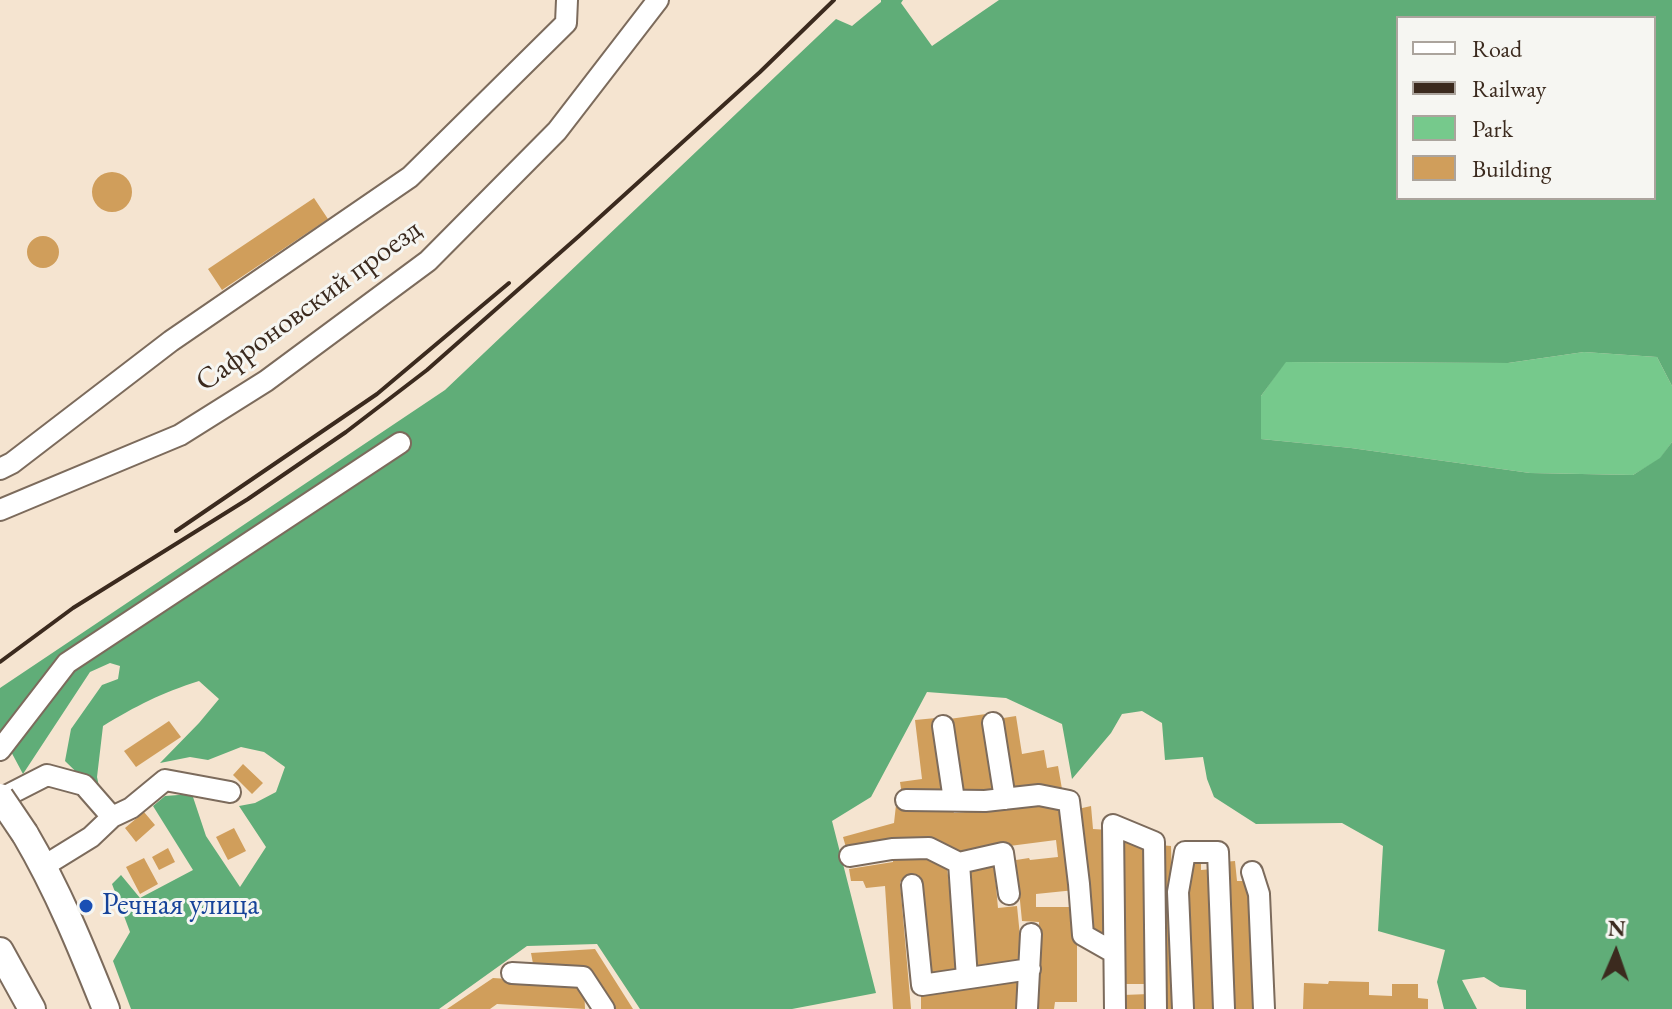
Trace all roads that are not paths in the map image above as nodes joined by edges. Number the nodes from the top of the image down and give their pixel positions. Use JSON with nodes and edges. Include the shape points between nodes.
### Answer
{"nodes":[{"id":1,"x":567,"y":0,"type":"edge"},
{"id":2,"x":658,"y":0,"type":"edge"},
{"id":3,"x":400,"y":443,"type":"dead end"},
{"id":4,"x":0,"y":469,"type":"edge"},
{"id":5,"x":0,"y":510,"type":"edge"},
{"id":6,"x":993,"y":723,"type":"dead end"},
{"id":7,"x":943,"y":726,"type":"dead end"},
{"id":8,"x":0,"y":750,"type":"edge"},
{"id":9,"x":230,"y":792,"type":"dead end"},
{"id":10,"x":0,"y":798,"type":"edge"},
{"id":11,"x":1005,"y":799,"type":"junction"},
{"id":12,"x":906,"y":800,"type":"dead end"},
{"id":13,"x":954,"y":800,"type":"junction"},
{"id":14,"x":112,"y":817,"type":"junction"},
{"id":15,"x":850,"y":856,"type":"dead end"},
{"id":16,"x":959,"y":863,"type":"junction"},
{"id":17,"x":44,"y":866,"type":"junction"},
{"id":18,"x":1252,"y":872,"type":"dead end"},
{"id":19,"x":912,"y":885,"type":"dead end"},
{"id":20,"x":1009,"y":894,"type":"dead end"},
{"id":21,"x":1031,"y":934,"type":"dead end"},
{"id":22,"x":0,"y":951,"type":"edge"},
{"id":23,"x":1113,"y":952,"type":"junction"},
{"id":24,"x":1030,"y":969,"type":"junction"},
{"id":25,"x":512,"y":973,"type":"dead end"},
{"id":26,"x":967,"y":978,"type":"junction"},
{"id":27,"x":599,"y":1007,"type":"edge"},
{"id":28,"x":32,"y":1009,"type":"edge"},
{"id":29,"x":106,"y":1009,"type":"edge"},
{"id":30,"x":1027,"y":1009,"type":"edge"},
{"id":31,"x":1115,"y":1009,"type":"edge"},
{"id":32,"x":1156,"y":1009,"type":"edge"},
{"id":33,"x":1183,"y":1009,"type":"edge"},
{"id":34,"x":1224,"y":1009,"type":"edge"},
{"id":35,"x":1264,"y":1009,"type":"edge"}],
"edges":[{"from":1,"to":4,"type":"street","name":"Сафроновский проезд","via":[[566,23],[410,177],[171,341]]},
{"from":2,"to":5,"type":"street","name":"Сафроновский проезд","via":[[557,131],[428,261],[266,381],[180,435]]},
{"from":3,"to":8,"type":"street","via":[[67,663]]},
{"from":6,"to":11,"type":"street"},
{"from":7,"to":13,"type":"street"},
{"from":9,"to":14,"type":"street","via":[[165,780]]},
{"from":10,"to":14,"type":"street","via":[[47,775],[84,785]]},
{"from":10,"to":17,"type":"main road","bridge":true},
{"from":11,"to":13,"type":"street"},
{"from":11,"to":23,"type":"street","via":[[1039,795],[1069,801],[1083,935]]},
{"from":12,"to":13,"type":"street"},
{"from":14,"to":17,"type":"street"},
{"from":15,"to":16,"type":"street","via":[[929,848]]},
{"from":16,"to":20,"type":"street","via":[[1003,853]]},
{"from":16,"to":26,"type":"street"},
{"from":17,"to":29,"type":"main road"},
{"from":18,"to":35,"type":"street","via":[[1259,894]]},
{"from":19,"to":26,"type":"street","via":[[922,985]]},
{"from":21,"to":24,"type":"street"},
{"from":22,"to":28,"type":"main road"},
{"from":23,"to":31,"type":"street"},
{"from":23,"to":32,"type":"street","via":[[1113,825],[1154,842]]},
{"from":24,"to":26,"type":"street"},
{"from":24,"to":30,"type":"street"},
{"from":25,"to":27,"type":"street","via":[[583,977]]},
{"from":33,"to":34,"type":"street","via":[[1178,892],[1185,852],[1218,852]]}]}
